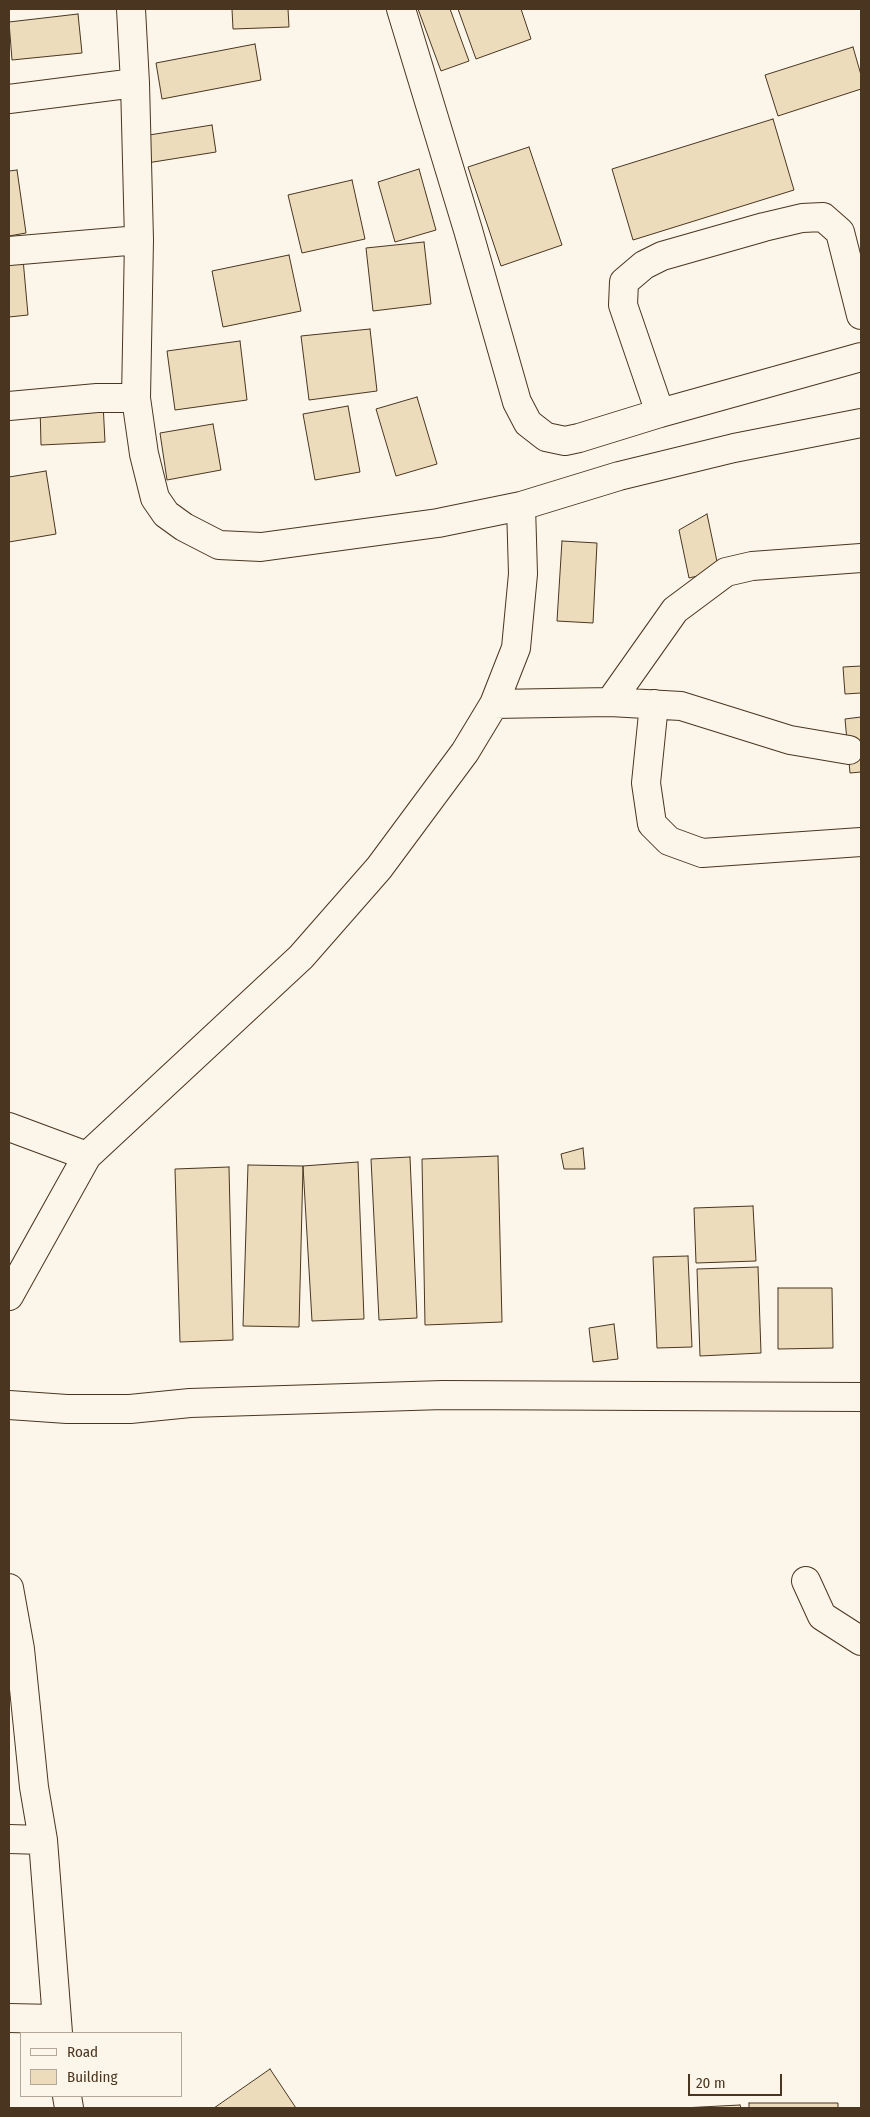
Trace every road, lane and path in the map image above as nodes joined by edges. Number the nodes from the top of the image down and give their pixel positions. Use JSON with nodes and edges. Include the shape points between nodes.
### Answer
{"nodes":[{"id":1,"x":131,"y":9,"type":"edge"},
{"id":2,"x":401,"y":9,"type":"edge"},
{"id":3,"x":135,"y":82,"type":"junction"},
{"id":4,"x":9,"y":99,"type":"edge"},
{"id":5,"x":139,"y":240,"type":"junction"},
{"id":6,"x":9,"y":251,"type":"edge"},
{"id":7,"x":861,"y":315,"type":"edge"},
{"id":8,"x":861,"y":357,"type":"edge"},
{"id":9,"x":136,"y":398,"type":"junction"},
{"id":10,"x":9,"y":406,"type":"edge"},
{"id":11,"x":660,"y":413,"type":"junction"},
{"id":12,"x":861,"y":423,"type":"edge"},
{"id":13,"x":521,"y":506,"type":"junction"},
{"id":14,"x":861,"y":558,"type":"edge"},
{"id":15,"x":610,"y":702,"type":"junction"},
{"id":16,"x":494,"y":704,"type":"junction"},
{"id":17,"x":654,"y":704,"type":"junction"},
{"id":18,"x":848,"y":750,"type":"dead end"},
{"id":19,"x":861,"y":842,"type":"edge"},
{"id":20,"x":9,"y":1128,"type":"edge"},
{"id":21,"x":87,"y":1156,"type":"junction"},
{"id":22,"x":9,"y":1296,"type":"edge"},
{"id":23,"x":861,"y":1397,"type":"edge"},
{"id":24,"x":9,"y":1405,"type":"edge"},
{"id":25,"x":806,"y":1581,"type":"dead end"},
{"id":26,"x":9,"y":1588,"type":"edge"},
{"id":27,"x":861,"y":1641,"type":"edge"},
{"id":28,"x":14,"y":1650,"type":"edge"},
{"id":29,"x":9,"y":1839,"type":"edge"},
{"id":30,"x":43,"y":1840,"type":"junction"},
{"id":31,"x":9,"y":2018,"type":"edge"},
{"id":32,"x":56,"y":2026,"type":"edge"}],
"edges":[{"from":1,"to":3,"type":"street"},
{"from":2,"to":11,"type":"street","via":[[517,402],[528,423],[546,437],[565,441]]},
{"from":3,"to":4,"type":"street"},
{"from":3,"to":5,"type":"street"},
{"from":5,"to":6,"type":"street"},
{"from":5,"to":9,"type":"street"},
{"from":7,"to":11,"type":"street","via":[[840,232],[823,217],[802,218],[764,227],[662,256],[644,265],[624,282],[623,305]]},
{"from":8,"to":11,"type":"street"},
{"from":9,"to":10,"type":"street"},
{"from":9,"to":13,"type":"street","via":[[144,454],[155,498],[166,514],[219,545],[261,547],[438,523]]},
{"from":12,"to":13,"type":"street","via":[[734,448],[619,476]]},
{"from":13,"to":16,"type":"street","via":[[523,574],[516,648]]},
{"from":14,"to":15,"type":"street","via":[[752,566],[726,572],[675,610]]},
{"from":15,"to":16,"type":"street"},
{"from":15,"to":17,"type":"street"},
{"from":16,"to":21,"type":"street","via":[[465,752],[379,868],[301,957]]},
{"from":17,"to":18,"type":"street","via":[[681,706],[790,740]]},
{"from":17,"to":19,"type":"street","via":[[646,783],[652,824],[669,841],[702,853]]},
{"from":20,"to":21,"type":"street"},
{"from":21,"to":22,"type":"street"},
{"from":23,"to":24,"type":"street","via":[[443,1395],[190,1403],[130,1409],[67,1410]]},
{"from":25,"to":27,"type":"street","via":[[822,1616]]},
{"from":26,"to":28,"type":"street"},
{"from":28,"to":30,"type":"street"},
{"from":29,"to":30,"type":"street"},
{"from":30,"to":32,"type":"street"},
{"from":31,"to":32,"type":"street"}]}
